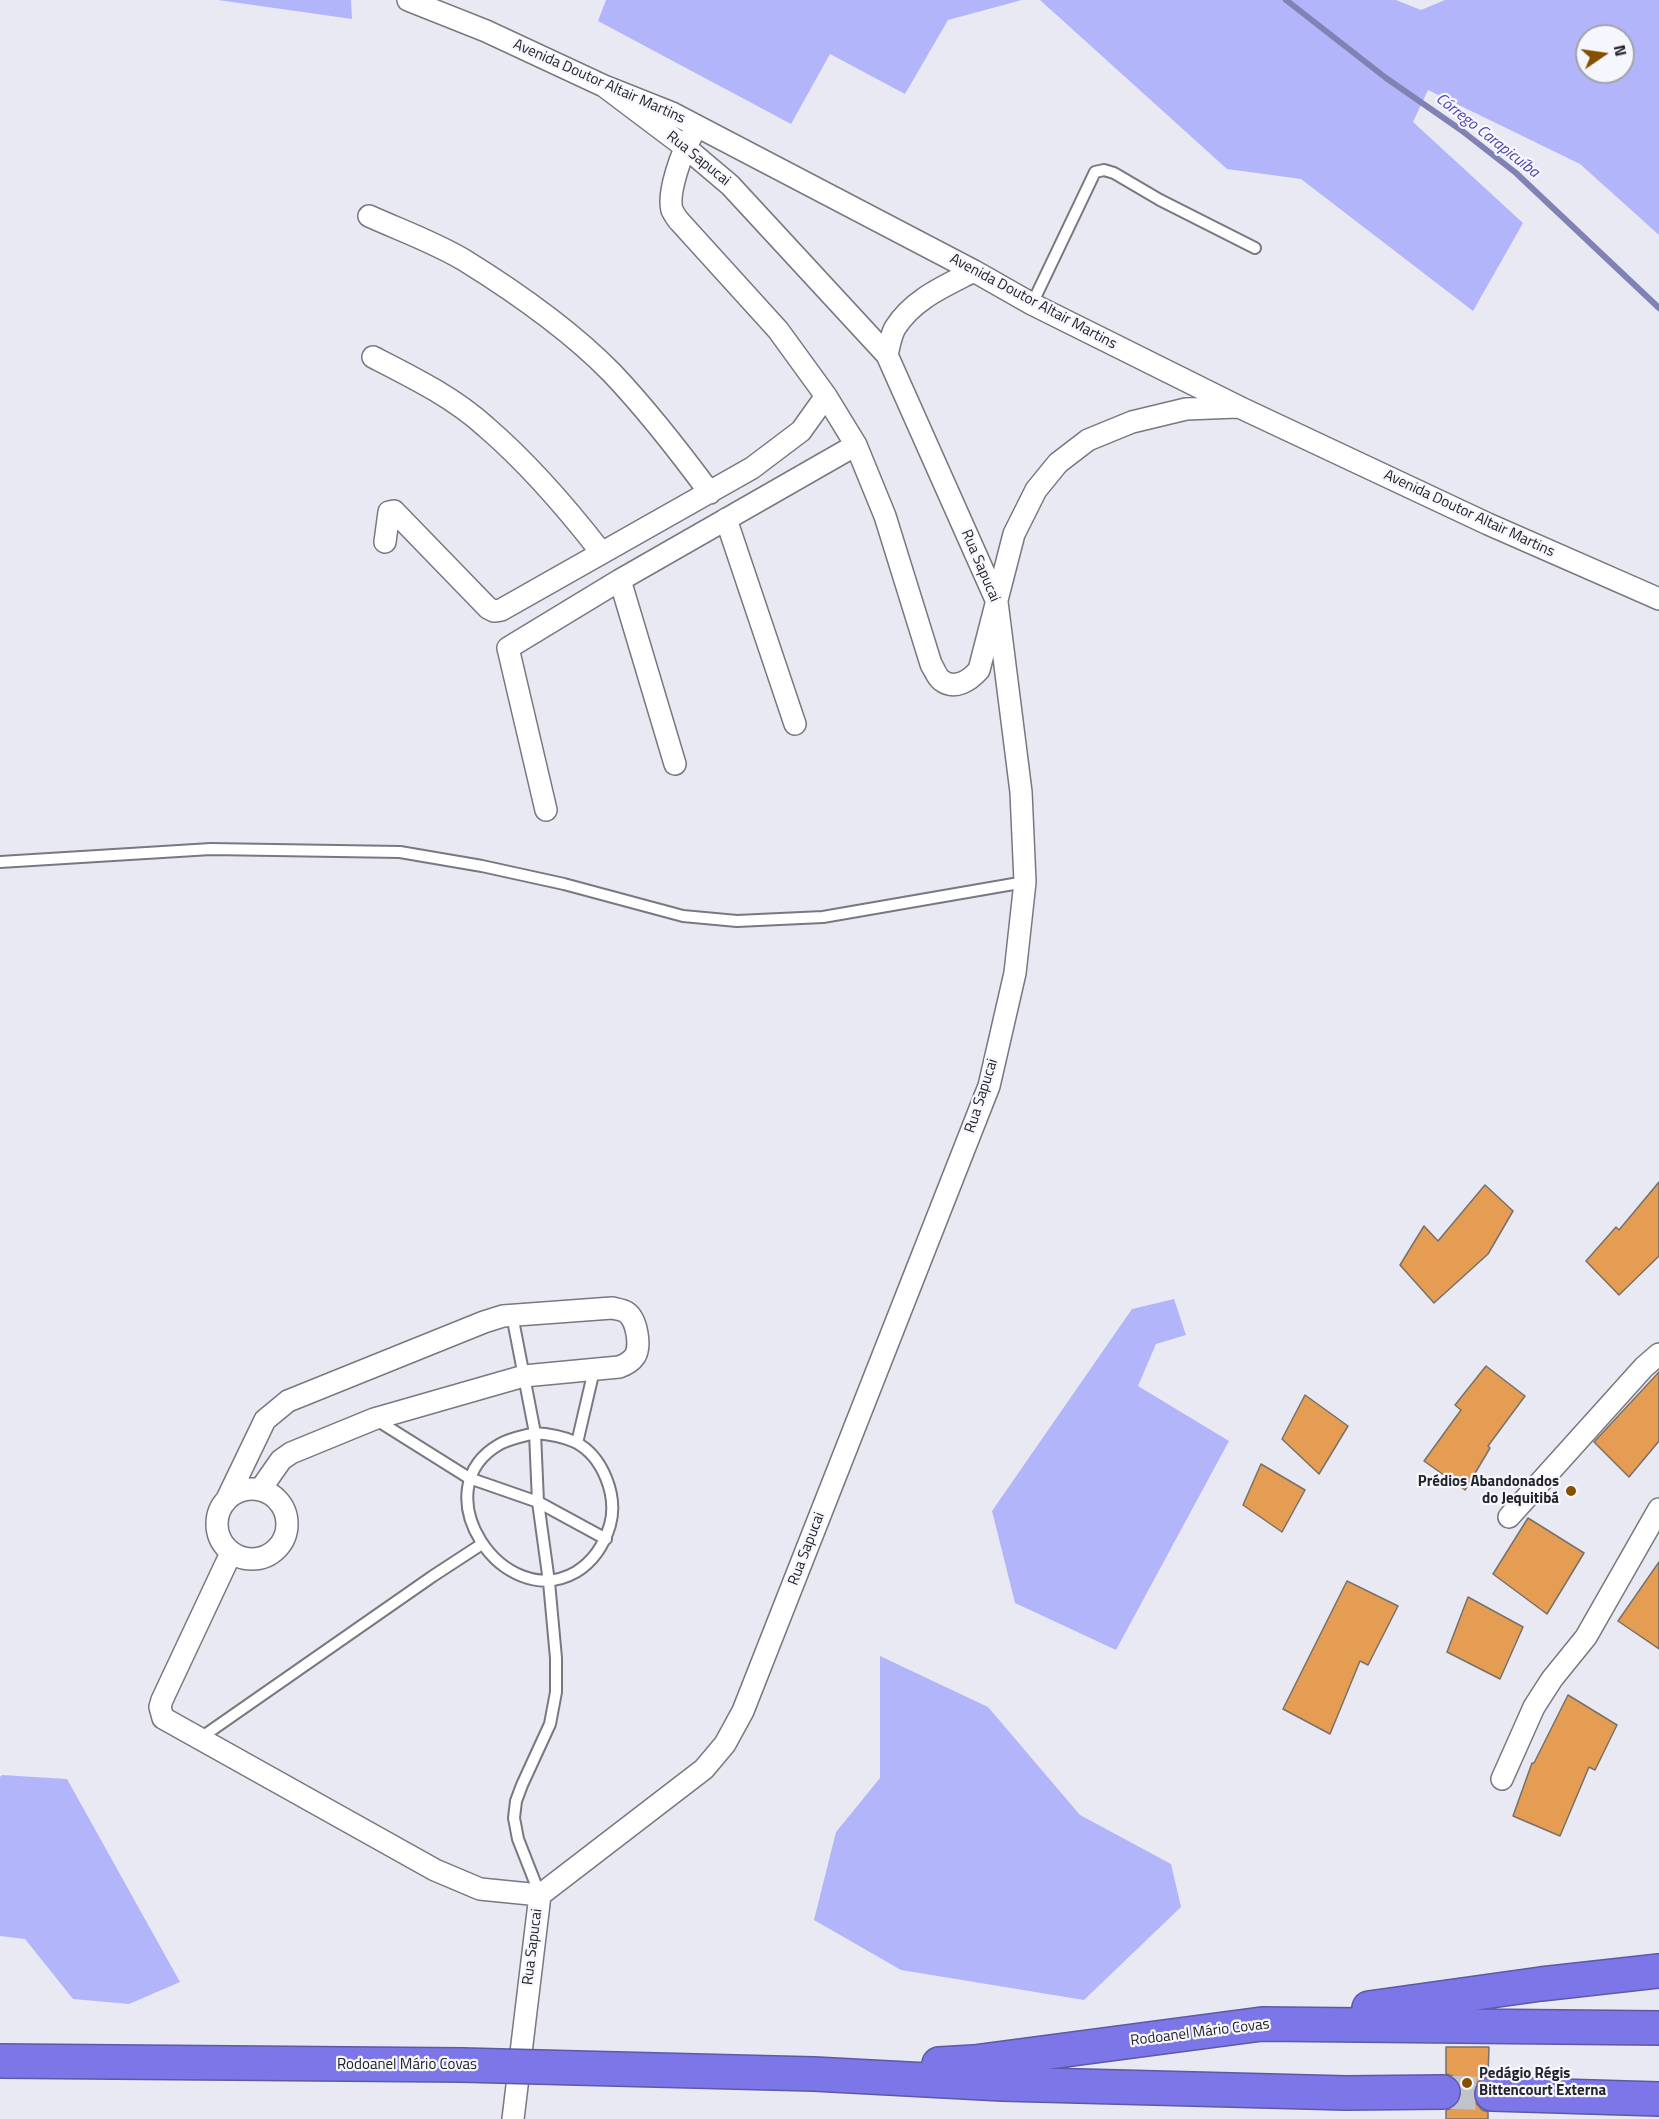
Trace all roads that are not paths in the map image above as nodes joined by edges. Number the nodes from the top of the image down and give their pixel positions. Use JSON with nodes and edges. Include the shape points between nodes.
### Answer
{"nodes":[{"id":1,"x":408,"y":0,"type":"edge"},
{"id":2,"x":604,"y":86,"type":"junction"},
{"id":3,"x":698,"y":126,"type":"junction"},
{"id":4,"x":685,"y":147,"type":"junction"},
{"id":5,"x":369,"y":216,"type":"dead end"},
{"id":6,"x":1255,"y":248,"type":"dead end"},
{"id":7,"x":974,"y":271,"type":"junction"},
{"id":8,"x":1032,"y":304,"type":"junction"},
{"id":9,"x":887,"y":355,"type":"junction"},
{"id":10,"x":373,"y":357,"type":"dead end"},
{"id":11,"x":826,"y":396,"type":"junction"},
{"id":12,"x":1239,"y":407,"type":"junction"},
{"id":13,"x":856,"y":445,"type":"junction"},
{"id":14,"x":711,"y":493,"type":"junction"},
{"id":15,"x":726,"y":519,"type":"junction"},
{"id":16,"x":385,"y":542,"type":"dead end"},
{"id":17,"x":601,"y":552,"type":"junction"},
{"id":18,"x":620,"y":580,"type":"junction"},
{"id":19,"x":1659,"y":599,"type":"edge"},
{"id":20,"x":997,"y":602,"type":"junction"},
{"id":21,"x":795,"y":724,"type":"dead end"},
{"id":22,"x":675,"y":764,"type":"dead end"},
{"id":23,"x":546,"y":810,"type":"dead end"},
{"id":24,"x":0,"y":862,"type":"edge"},
{"id":25,"x":1025,"y":882,"type":"junction"},
{"id":26,"x":512,"y":1315,"type":"junction"},
{"id":27,"x":1659,"y":1354,"type":"edge"},
{"id":28,"x":594,"y":1370,"type":"junction"},
{"id":29,"x":524,"y":1376,"type":"junction"},
{"id":30,"x":374,"y":1419,"type":"junction"},
{"id":31,"x":535,"y":1432,"type":"junction"},
{"id":32,"x":577,"y":1443,"type":"junction"},
{"id":33,"x":469,"y":1478,"type":"junction"},
{"id":34,"x":260,"y":1490,"type":"junction"},
{"id":35,"x":227,"y":1499,"type":"junction"},
{"id":36,"x":538,"y":1502,"type":"junction"},
{"id":37,"x":1659,"y":1509,"type":"edge"},
{"id":38,"x":1509,"y":1516,"type":"dead end"},
{"id":39,"x":606,"y":1539,"type":"junction"},
{"id":40,"x":482,"y":1544,"type":"junction"},
{"id":41,"x":231,"y":1553,"type":"junction"},
{"id":42,"x":549,"y":1582,"type":"junction"},
{"id":43,"x":199,"y":1739,"type":"junction"},
{"id":44,"x":1502,"y":1779,"type":"dead end"},
{"id":45,"x":540,"y":1895,"type":"junction"},
{"id":46,"x":1659,"y":1971,"type":"edge"},
{"id":47,"x":1262,"y":2024,"type":"junction"},
{"id":48,"x":1659,"y":2028,"type":"edge"},
{"id":49,"x":0,"y":2061,"type":"edge"},
{"id":50,"x":814,"y":2074,"type":"junction"},
{"id":51,"x":1443,"y":2092,"type":"tunnel mouth"},
{"id":52,"x":1492,"y":2094,"type":"tunnel mouth"},
{"id":53,"x":1659,"y":2099,"type":"edge"},
{"id":54,"x":513,"y":2119,"type":"edge"}],
"edges":[{"from":1,"to":2,"type":"street","name":"Avenida Doutor Altair Martins"},
{"from":2,"to":3,"type":"street","name":"Avenida Doutor Altair Martins"},
{"from":2,"to":4,"type":"street","name":"Rua Sapucai"},
{"from":3,"to":4,"type":"street"},
{"from":3,"to":7,"type":"street","name":"Avenida Doutor Altair Martins"},
{"from":4,"to":9,"type":"street","name":"Rua Sapucai","via":[[730,185]]},
{"from":4,"to":11,"type":"street","via":[[671,196],[672,211],[778,330]]},
{"from":5,"to":14,"type":"street","via":[[463,260],[547,316],[611,372],[661,427]]},
{"from":6,"to":8,"type":"lane","via":[[1114,173],[1095,171]]},
{"from":7,"to":8,"type":"street","name":"Avenida Doutor Altair Martins"},
{"from":7,"to":9,"type":"street","via":[[931,293],[909,310],[894,329]]},
{"from":8,"to":12,"type":"street","name":"Avenida Doutor Altair Martins"},
{"from":9,"to":20,"type":"street","name":"Rua Sapucai"},
{"from":10,"to":17,"type":"street","via":[[424,383],[485,426],[562,502]]},
{"from":11,"to":13,"type":"street"},
{"from":11,"to":14,"type":"street","via":[[792,439]]},
{"from":12,"to":19,"type":"street","name":"Avenida Doutor Altair Martins"},
{"from":12,"to":20,"type":"street","via":[[1186,409],[1132,422],[1088,440],[1058,463],[1036,490],[1014,534]]},
{"from":13,"to":15,"type":"street"},
{"from":13,"to":20,"type":"street","via":[[885,516],[931,664],[941,680],[954,685],[970,680],[979,670]]},
{"from":14,"to":17,"type":"street"},
{"from":15,"to":18,"type":"street"},
{"from":15,"to":21,"type":"street"},
{"from":16,"to":17,"type":"street","via":[[389,512],[394,511],[494,611]]},
{"from":18,"to":22,"type":"street"},
{"from":18,"to":23,"type":"street","via":[[508,648]]},
{"from":20,"to":25,"type":"street","name":"Rua Sapucai","via":[[1020,792]]},
{"from":24,"to":25,"type":"lane","via":[[212,849],[400,852],[564,884],[683,916],[737,921],[823,917]]},
{"from":25,"to":45,"type":"street","name":"Rua Sapucai","via":[[1015,973],[989,1086],[743,1711],[725,1744],[704,1768]]},
{"from":26,"to":28,"type":"street","via":[[612,1308],[626,1312],[634,1322],[636,1355],[619,1367]]},
{"from":26,"to":29,"type":"lane"},
{"from":26,"to":35,"type":"street","via":[[484,1322],[288,1401],[265,1420]]},
{"from":27,"to":38,"type":"street"},
{"from":28,"to":29,"type":"street"},
{"from":28,"to":32,"type":"lane"},
{"from":29,"to":30,"type":"street"},
{"from":29,"to":31,"type":"lane"},
{"from":30,"to":33,"type":"lane"},
{"from":30,"to":34,"type":"street","via":[[291,1453],[281,1460]]},
{"from":31,"to":32,"type":"lane"},
{"from":31,"to":33,"type":"lane","via":[[502,1443],[487,1453]]},
{"from":31,"to":36,"type":"lane"},
{"from":32,"to":39,"type":"lane","via":[[595,1460],[606,1478],[612,1498],[612,1519]]},
{"from":33,"to":36,"type":"lane"},
{"from":33,"to":40,"type":"lane","via":[[467,1502]]},
{"from":34,"to":35,"type":"street","via":[[248,1489]]},
{"from":34,"to":41,"type":"street","via":[[280,1503],[288,1525],[286,1536],[281,1546],[263,1558],[252,1560]]},
{"from":35,"to":41,"type":"street","via":[[217,1521],[218,1533]]},
{"from":36,"to":39,"type":"lane"},
{"from":36,"to":42,"type":"lane"},
{"from":37,"to":44,"type":"street","via":[[1586,1637],[1534,1707]]},
{"from":39,"to":42,"type":"lane","via":[[583,1567]]},
{"from":40,"to":42,"type":"lane","via":[[508,1568]]},
{"from":40,"to":43,"type":"lane"},
{"from":41,"to":43,"type":"street","via":[[160,1707],[163,1718]]},
{"from":42,"to":45,"type":"lane","via":[[556,1692],[550,1724],[522,1785],[514,1818]]},
{"from":43,"to":45,"type":"street","via":[[435,1870],[480,1889]]},
{"from":45,"to":54,"type":"street","name":"Rua Sapucai"},
{"from":46,"to":47,"type":"highway"},
{"from":47,"to":48,"type":"highway","name":"Rodoanel Mário Covas"},
{"from":47,"to":50,"type":"highway","name":"Rodoanel Mário Covas","via":[[974,2062]]},
{"from":49,"to":50,"type":"highway","name":"Rodoanel Mário Covas","bridge":true,"via":[[462,2065]]},
{"from":50,"to":51,"type":"highway","name":"Rodoanel Mário Covas","via":[[1002,2084]]},
{"from":52,"to":53,"type":"highway"}]}
